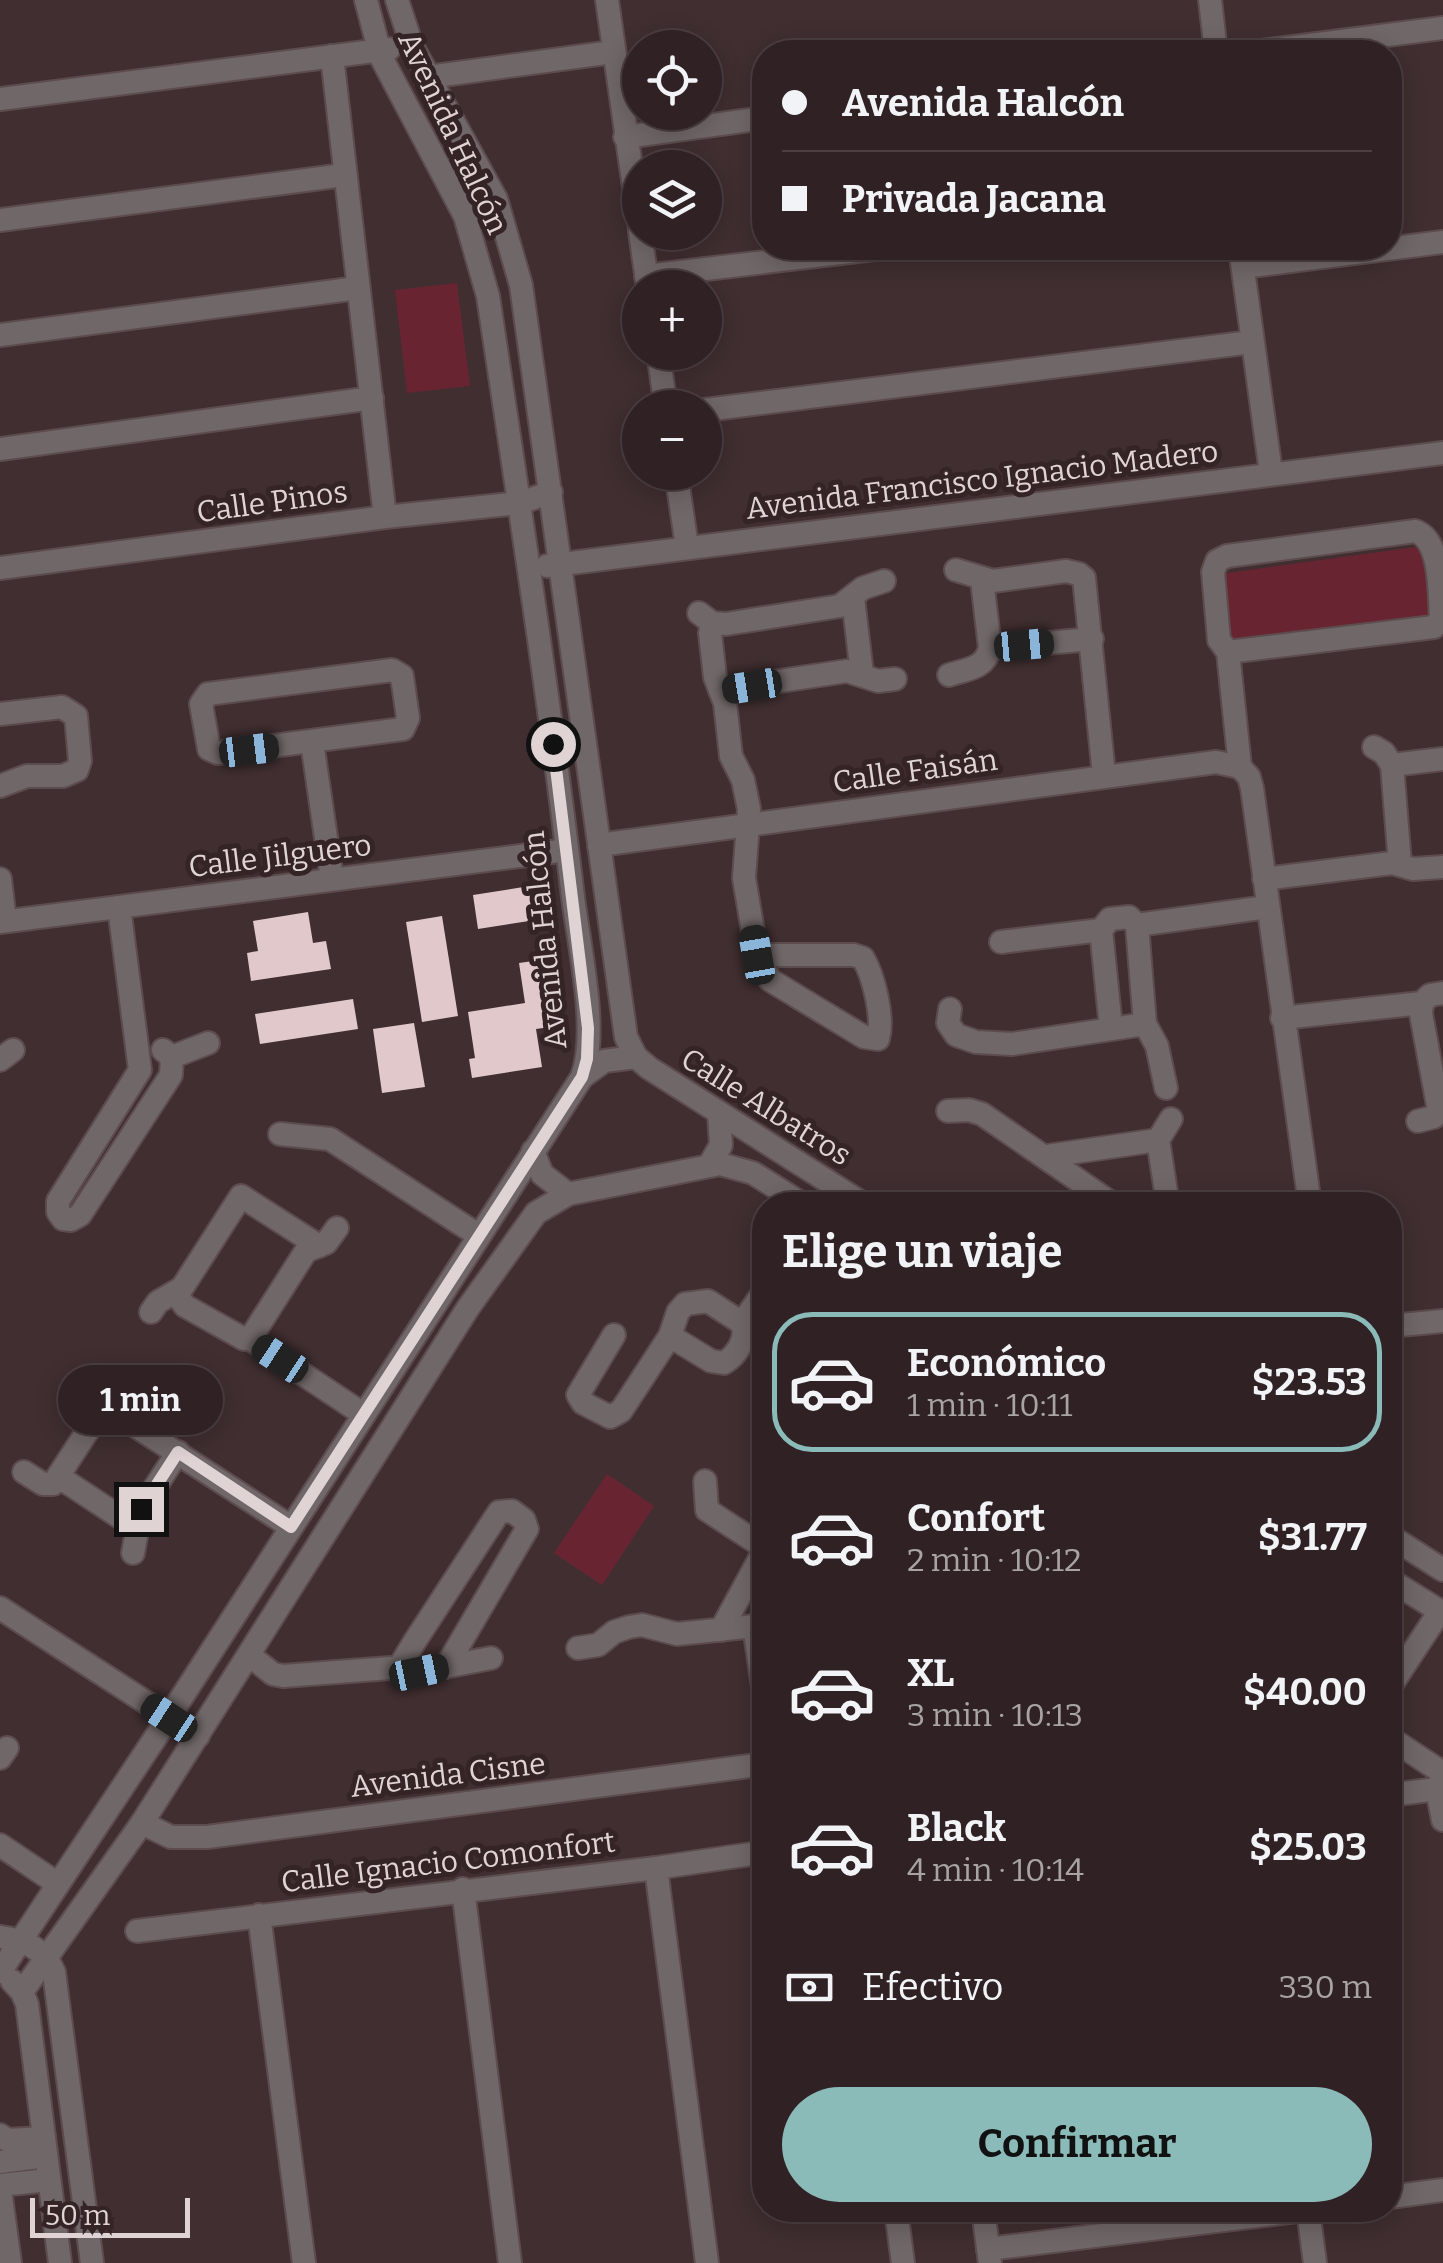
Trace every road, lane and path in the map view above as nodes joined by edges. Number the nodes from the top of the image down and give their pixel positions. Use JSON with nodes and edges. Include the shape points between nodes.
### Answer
{"nodes":[{"id":1,"x":366,"y":0,"type":"edge"},
{"id":2,"x":397,"y":0,"type":"edge"},
{"id":3,"x":607,"y":0,"type":"edge"},
{"id":4,"x":1210,"y":0,"type":"edge"},
{"id":5,"x":1443,"y":28,"type":"edge"},
{"id":6,"x":1215,"y":40,"type":"edge"},
{"id":7,"x":1348,"y":40,"type":"edge"},
{"id":8,"x":412,"y":46,"type":"junction"},
{"id":9,"x":378,"y":51,"type":"junction"},
{"id":10,"x":613,"y":52,"type":"junction"},
{"id":11,"x":332,"y":56,"type":"junction"},
{"id":12,"x":428,"y":77,"type":"junction"},
{"id":13,"x":0,"y":99,"type":"edge"},
{"id":14,"x":752,"y":120,"type":"edge"},
{"id":15,"x":626,"y":137,"type":"junction"},
{"id":16,"x":628,"y":150,"type":"edge"},
{"id":17,"x":344,"y":176,"type":"junction"},
{"id":18,"x":0,"y":220,"type":"edge"},
{"id":19,"x":1443,"y":242,"type":"edge"},
{"id":20,"x":1402,"y":245,"type":"edge"},
{"id":21,"x":800,"y":260,"type":"edge"},
{"id":22,"x":1241,"y":260,"type":"edge"},
{"id":23,"x":722,"y":271,"type":"edge"},
{"id":24,"x":358,"y":288,"type":"junction"},
{"id":25,"x":0,"y":335,"type":"edge"},
{"id":26,"x":1252,"y":342,"type":"junction"},
{"id":27,"x":372,"y":398,"type":"junction"},
{"id":28,"x":722,"y":408,"type":"edge"},
{"id":29,"x":0,"y":449,"type":"edge"},
{"id":30,"x":1443,"y":453,"type":"edge"},
{"id":31,"x":1271,"y":473,"type":"junction"},
{"id":32,"x":679,"y":490,"type":"edge"},
{"id":33,"x":551,"y":492,"type":"junction"},
{"id":34,"x":520,"y":503,"type":"junction"},
{"id":35,"x":385,"y":517,"type":"junction"},
{"id":36,"x":687,"y":547,"type":"junction"},
{"id":37,"x":562,"y":563,"type":"junction"},
{"id":38,"x":0,"y":568,"type":"edge"},
{"id":39,"x":528,"y":568,"type":"junction"},
{"id":40,"x":956,"y":570,"type":"dead end"},
{"id":41,"x":982,"y":580,"type":"junction"},
{"id":42,"x":884,"y":582,"type":"dead end"},
{"id":43,"x":853,"y":598,"type":"junction"},
{"id":44,"x":1092,"y":639,"type":"junction"},
{"id":45,"x":990,"y":648,"type":"junction"},
{"id":46,"x":1228,"y":652,"type":"junction"},
{"id":47,"x":862,"y":674,"type":"junction"},
{"id":48,"x":948,"y":675,"type":"dead end"},
{"id":49,"x":894,"y":679,"type":"dead end"},
{"id":50,"x":720,"y":690,"type":"junction"},
{"id":51,"x":0,"y":714,"type":"edge"},
{"id":52,"x":312,"y":742,"type":"junction"},
{"id":53,"x":1374,"y":747,"type":"dead end"},
{"id":54,"x":1443,"y":758,"type":"edge"},
{"id":55,"x":1392,"y":765,"type":"junction"},
{"id":56,"x":1240,"y":767,"type":"junction"},
{"id":57,"x":1104,"y":776,"type":"junction"},
{"id":58,"x":0,"y":786,"type":"edge"},
{"id":59,"x":747,"y":825,"type":"junction"},
{"id":60,"x":599,"y":845,"type":"junction"},
{"id":61,"x":567,"y":850,"type":"junction"},
{"id":62,"x":1400,"y":864,"type":"junction"},
{"id":63,"x":1443,"y":867,"type":"edge"},
{"id":64,"x":1264,"y":878,"type":"junction"},
{"id":65,"x":0,"y":879,"type":"edge"},
{"id":66,"x":332,"y":879,"type":"junction"},
{"id":67,"x":1267,"y":906,"type":"junction"},
{"id":68,"x":119,"y":907,"type":"junction"},
{"id":69,"x":2,"y":922,"type":"edge"},
{"id":70,"x":1136,"y":925,"type":"junction"},
{"id":71,"x":1102,"y":930,"type":"junction"},
{"id":72,"x":1001,"y":942,"type":"dead end"},
{"id":73,"x":757,"y":955,"type":"junction"},
{"id":74,"x":1432,"y":998,"type":"edge"},
{"id":75,"x":950,"y":1009,"type":"dead end"},
{"id":76,"x":1282,"y":1018,"type":"junction"},
{"id":77,"x":1145,"y":1024,"type":"junction"},
{"id":78,"x":1111,"y":1028,"type":"junction"},
{"id":79,"x":208,"y":1043,"type":"dead end"},
{"id":80,"x":140,"y":1054,"type":"junction"},
{"id":81,"x":172,"y":1056,"type":"junction"},
{"id":82,"x":636,"y":1057,"type":"junction"},
{"id":83,"x":582,"y":1077,"type":"junction"},
{"id":84,"x":1166,"y":1088,"type":"dead end"},
{"id":85,"x":1441,"y":1104,"type":"edge"},
{"id":86,"x":948,"y":1110,"type":"dead end"},
{"id":87,"x":719,"y":1113,"type":"junction"},
{"id":88,"x":1171,"y":1118,"type":"dead end"},
{"id":89,"x":1418,"y":1121,"type":"dead end"},
{"id":90,"x":280,"y":1134,"type":"dead end"},
{"id":91,"x":1158,"y":1140,"type":"junction"},
{"id":92,"x":533,"y":1151,"type":"junction"},
{"id":93,"x":1046,"y":1156,"type":"junction"},
{"id":94,"x":709,"y":1166,"type":"junction"},
{"id":95,"x":782,"y":1192,"type":"edge"},
{"id":96,"x":844,"y":1192,"type":"edge"},
{"id":97,"x":1096,"y":1192,"type":"edge"},
{"id":98,"x":1166,"y":1192,"type":"edge"},
{"id":99,"x":1308,"y":1192,"type":"edge"},
{"id":100,"x":568,"y":1194,"type":"junction"},
{"id":101,"x":338,"y":1228,"type":"dead end"},
{"id":102,"x":478,"y":1235,"type":"junction"},
{"id":103,"x":319,"y":1246,"type":"junction"},
{"id":104,"x":176,"y":1294,"type":"junction"},
{"id":105,"x":752,"y":1309,"type":"edge"},
{"id":106,"x":151,"y":1312,"type":"dead end"},
{"id":107,"x":1443,"y":1321,"type":"edge"},
{"id":108,"x":742,"y":1323,"type":"junction"},
{"id":109,"x":1402,"y":1325,"type":"edge"},
{"id":110,"x":614,"y":1334,"type":"dead end"},
{"id":111,"x":670,"y":1336,"type":"junction"},
{"id":112,"x":250,"y":1339,"type":"junction"},
{"id":113,"x":363,"y":1414,"type":"junction"},
{"id":114,"x":178,"y":1452,"type":"junction"},
{"id":115,"x":24,"y":1472,"type":"dead end"},
{"id":116,"x":59,"y":1477,"type":"junction"},
{"id":117,"x":705,"y":1481,"type":"dead end"},
{"id":118,"x":291,"y":1527,"type":"junction"},
{"id":119,"x":752,"y":1540,"type":"edge"},
{"id":120,"x":1402,"y":1544,"type":"edge"},
{"id":121,"x":1443,"y":1570,"type":"edge"},
{"id":122,"x":752,"y":1573,"type":"edge"},
{"id":123,"x":1402,"y":1588,"type":"edge"},
{"id":124,"x":0,"y":1608,"type":"edge"},
{"id":125,"x":1441,"y":1612,"type":"edge"},
{"id":126,"x":752,"y":1627,"type":"edge"},
{"id":127,"x":721,"y":1630,"type":"junction"},
{"id":128,"x":578,"y":1648,"type":"dead end"},
{"id":129,"x":250,"y":1656,"type":"junction"},
{"id":130,"x":491,"y":1658,"type":"dead end"},
{"id":131,"x":404,"y":1667,"type":"junction"},
{"id":132,"x":446,"y":1667,"type":"junction"},
{"id":133,"x":1402,"y":1669,"type":"edge"},
{"id":134,"x":169,"y":1718,"type":"junction"},
{"id":135,"x":198,"y":1736,"type":"junction"},
{"id":136,"x":1402,"y":1748,"type":"edge"},
{"id":137,"x":752,"y":1766,"type":"edge"},
{"id":138,"x":1441,"y":1780,"type":"edge"},
{"id":139,"x":1402,"y":1791,"type":"edge"},
{"id":140,"x":1443,"y":1820,"type":"edge"},
{"id":141,"x":142,"y":1823,"type":"junction"},
{"id":142,"x":0,"y":1845,"type":"edge"},
{"id":143,"x":752,"y":1854,"type":"edge"},
{"id":144,"x":656,"y":1868,"type":"junction"},
{"id":145,"x":58,"y":1884,"type":"junction"},
{"id":146,"x":463,"y":1889,"type":"junction"},
{"id":147,"x":259,"y":1915,"type":"junction"},
{"id":148,"x":137,"y":1930,"type":"dead end"},
{"id":149,"x":11,"y":1939,"type":"edge"},
{"id":150,"x":47,"y":1959,"type":"junction"},
{"id":151,"x":0,"y":1973,"type":"edge"},
{"id":152,"x":22,"y":1992,"type":"junction"},
{"id":153,"x":0,"y":2135,"type":"edge"},
{"id":154,"x":45,"y":2147,"type":"junction"},
{"id":155,"x":0,"y":2162,"type":"edge"},
{"id":156,"x":50,"y":2180,"type":"junction"},
{"id":157,"x":0,"y":2187,"type":"edge"},
{"id":158,"x":1443,"y":2190,"type":"edge"},
{"id":159,"x":1402,"y":2196,"type":"edge"},
{"id":160,"x":898,"y":2222,"type":"edge"},
{"id":161,"x":985,"y":2222,"type":"edge"},
{"id":162,"x":1224,"y":2222,"type":"edge"},
{"id":163,"x":1309,"y":2222,"type":"edge"},
{"id":164,"x":989,"y":2256,"type":"edge"},
{"id":165,"x":10,"y":2263,"type":"edge"},
{"id":166,"x":60,"y":2263,"type":"edge"},
{"id":167,"x":92,"y":2263,"type":"edge"},
{"id":168,"x":304,"y":2263,"type":"edge"},
{"id":169,"x":510,"y":2263,"type":"edge"},
{"id":170,"x":707,"y":2263,"type":"edge"},
{"id":171,"x":903,"y":2263,"type":"edge"},
{"id":172,"x":1315,"y":2263,"type":"edge"}],
"edges":[{"from":1,"to":9,"type":"street","name":"Avenida Halcón"},
{"from":2,"to":8,"type":"street","name":"Avenida Halcón"},
{"from":3,"to":10,"type":"street"},
{"from":4,"to":6,"type":"street"},
{"from":5,"to":7,"type":"street"},
{"from":8,"to":9,"type":"street"},
{"from":8,"to":12,"type":"street","name":"Avenida Halcón"},
{"from":9,"to":11,"type":"street"},
{"from":9,"to":34,"type":"street","name":"Avenida Halcón","via":[[474,241]]},
{"from":10,"to":12,"type":"street"},
{"from":10,"to":15,"type":"street"},
{"from":11,"to":13,"type":"street"},
{"from":11,"to":17,"type":"street"},
{"from":12,"to":33,"type":"street","name":"Avenida Halcón","via":[[507,230]]},
{"from":14,"to":15,"type":"street"},
{"from":15,"to":16,"type":"street"},
{"from":17,"to":18,"type":"street"},
{"from":17,"to":24,"type":"street"},
{"from":19,"to":20,"type":"street"},
{"from":21,"to":23,"type":"street"},
{"from":22,"to":26,"type":"street"},
{"from":24,"to":25,"type":"street"},
{"from":24,"to":27,"type":"street"},
{"from":26,"to":28,"type":"street"},
{"from":26,"to":31,"type":"street"},
{"from":27,"to":29,"type":"street"},
{"from":27,"to":35,"type":"street"},
{"from":30,"to":31,"type":"street","name":"Avenida Francisco Ignacio Madero"},
{"from":31,"to":36,"type":"street","name":"Avenida Francisco Ignacio Madero"},
{"from":32,"to":36,"type":"street"},
{"from":33,"to":34,"type":"street","name":"Calle Pinos"},
{"from":33,"to":37,"type":"street","name":"Avenida Halcón"},
{"from":34,"to":35,"type":"street","name":"Calle Pinos"},
{"from":34,"to":39,"type":"street","name":"Avenida Halcón"},
{"from":35,"to":38,"type":"street","name":"Calle Pinos"},
{"from":36,"to":37,"type":"street","name":"Avenida Francisco Ignacio Madero"},
{"from":37,"to":39,"type":"street","name":"Avenida Francisco Ignacio Madero"},
{"from":37,"to":60,"type":"street","name":"Avenida Halcón"},
{"from":39,"to":61,"type":"street","name":"Avenida Halcón"},
{"from":40,"to":41,"type":"street"},
{"from":41,"to":44,"type":"street","via":[[1079,574]]},
{"from":41,"to":45,"type":"street"},
{"from":42,"to":43,"type":"street"},
{"from":43,"to":47,"type":"street"},
{"from":43,"to":50,"type":"street","via":[[840,606],[726,624],[706,618]]},
{"from":44,"to":45,"type":"street"},
{"from":44,"to":57,"type":"street"},
{"from":45,"to":48,"type":"street","via":[[978,666]]},
{"from":46,"to":46,"type":"street","via":[[1219,640],[1213,572],[1222,557],[1414,532],[1431,544],[1440,614],[1434,627]]},
{"from":46,"to":56,"type":"street"},
{"from":47,"to":49,"type":"street"},
{"from":47,"to":50,"type":"street"},
{"from":50,"to":59,"type":"street","via":[[731,756],[746,791]]},
{"from":51,"to":58,"type":"street","via":[[70,709],[80,761],[63,776],[27,776]]},
{"from":52,"to":52,"type":"street","via":[[406,726],[402,676],[396,670],[204,696],[211,752]]},
{"from":52,"to":66,"type":"street"},
{"from":53,"to":55,"type":"street"},
{"from":54,"to":55,"type":"street"},
{"from":55,"to":62,"type":"street"},
{"from":56,"to":57,"type":"street","name":"Calle Faisán","via":[[1216,762]]},
{"from":56,"to":64,"type":"street","via":[[1252,788]]},
{"from":57,"to":59,"type":"street","name":"Calle Faisán"},
{"from":59,"to":60,"type":"street","name":"Calle Faisán"},
{"from":59,"to":73,"type":"street","via":[[744,878]]},
{"from":60,"to":82,"type":"street","name":"Avenida Halcón","via":[[623,1028]]},
{"from":61,"to":66,"type":"street","name":"Calle Jilguero"},
{"from":61,"to":83,"type":"street","name":"Avenida Halcón","via":[[588,1028]]},
{"from":62,"to":63,"type":"street"},
{"from":62,"to":64,"type":"street"},
{"from":64,"to":67,"type":"street"},
{"from":65,"to":69,"type":"street"},
{"from":66,"to":68,"type":"street","name":"Calle Jilguero"},
{"from":67,"to":70,"type":"street"},
{"from":67,"to":76,"type":"street"},
{"from":68,"to":69,"type":"street","name":"Calle Jilguero"},
{"from":68,"to":80,"type":"street"},
{"from":70,"to":71,"type":"street","via":[[1129,917],[1110,918]]},
{"from":70,"to":77,"type":"street"},
{"from":71,"to":72,"type":"street"},
{"from":71,"to":78,"type":"street"},
{"from":73,"to":73,"type":"street","via":[[770,980],[864,1038],[878,1039],[864,958]]},
{"from":74,"to":76,"type":"street"},
{"from":74,"to":85,"type":"street","via":[[1421,1014]]},
{"from":75,"to":78,"type":"street","via":[[952,1032],[987,1044]]},
{"from":76,"to":99,"type":"street"},
{"from":77,"to":78,"type":"street"},
{"from":77,"to":84,"type":"street"},
{"from":79,"to":81,"type":"street"},
{"from":80,"to":81,"type":"street","via":[[159,1049]]},
{"from":80,"to":81,"type":"street","via":[[136,1080],[58,1202],[63,1218],[80,1214],[171,1075]]},
{"from":82,"to":83,"type":"street","via":[[604,1061]]},
{"from":82,"to":87,"type":"street","name":"Calle Albatros"},
{"from":83,"to":92,"type":"street","name":"Avenida Halcón"},
{"from":85,"to":89,"type":"street","via":[[1437,1114]]},
{"from":86,"to":93,"type":"street","via":[[982,1114]]},
{"from":87,"to":94,"type":"street","via":[[721,1145]]},
{"from":87,"to":96,"type":"street","name":"Calle Albatros"},
{"from":88,"to":91,"type":"street"},
{"from":90,"to":102,"type":"street","via":[[330,1139]]},
{"from":91,"to":93,"type":"street"},
{"from":91,"to":98,"type":"street"},
{"from":92,"to":100,"type":"street","via":[[548,1181]]},
{"from":92,"to":102,"type":"street","name":"Avenida Halcón"},
{"from":93,"to":97,"type":"street"},
{"from":94,"to":95,"type":"street","name":"Calle Albatros","via":[[742,1168]]},
{"from":94,"to":100,"type":"street","name":"Calle Albatros"},
{"from":100,"to":129,"type":"street","via":[[536,1213],[500,1259]]},
{"from":101,"to":103,"type":"street"},
{"from":102,"to":113,"type":"street","name":"Avenida Halcón"},
{"from":103,"to":104,"type":"street","via":[[241,1196]]},
{"from":103,"to":112,"type":"street","via":[[306,1251]]},
{"from":104,"to":106,"type":"street"},
{"from":104,"to":112,"type":"street","via":[[185,1306]]},
{"from":105,"to":108,"type":"street"},
{"from":107,"to":109,"type":"street"},
{"from":108,"to":111,"type":"street","via":[[696,1300],[682,1307]]},
{"from":108,"to":111,"type":"street","via":[[744,1337],[724,1363]]},
{"from":110,"to":111,"type":"street","via":[[578,1395],[610,1417]]},
{"from":112,"to":113,"type":"street"},
{"from":113,"to":118,"type":"street","name":"Avenida Halcón"},
{"from":114,"to":116,"type":"street","via":[[117,1412],[105,1411]]},
{"from":114,"to":116,"type":"street","via":[[141,1509],[136,1541]]},
{"from":114,"to":118,"type":"street"},
{"from":115,"to":116,"type":"street","via":[[47,1485]]},
{"from":117,"to":119,"type":"street","via":[[706,1510]]},
{"from":118,"to":134,"type":"street","name":"Avenida Halcón"},
{"from":120,"to":121,"type":"street"},
{"from":122,"to":127,"type":"street"},
{"from":123,"to":125,"type":"street"},
{"from":124,"to":134,"type":"street"},
{"from":125,"to":133,"type":"street"},
{"from":126,"to":127,"type":"street"},
{"from":127,"to":128,"type":"street","via":[[677,1634],[629,1626],[598,1645]]},
{"from":129,"to":131,"type":"street","via":[[283,1676]]},
{"from":129,"to":135,"type":"street"},
{"from":130,"to":132,"type":"street"},
{"from":131,"to":132,"type":"street","via":[[413,1673]]},
{"from":131,"to":132,"type":"street","via":[[499,1512],[512,1511],[526,1528]]},
{"from":134,"to":135,"type":"street"},
{"from":134,"to":145,"type":"street","name":"Avenida Halcón"},
{"from":135,"to":141,"type":"street"},
{"from":136,"to":138,"type":"street"},
{"from":137,"to":141,"type":"street","name":"Avenida Cisne","via":[[207,1838],[172,1837]]},
{"from":138,"to":139,"type":"street"},
{"from":138,"to":140,"type":"street"},
{"from":141,"to":150,"type":"street"},
{"from":142,"to":145,"type":"street"},
{"from":143,"to":144,"type":"street","name":"Calle Ignacio Comonfort"},
{"from":144,"to":146,"type":"street","name":"Calle Ignacio Comonfort"},
{"from":144,"to":170,"type":"street"},
{"from":145,"to":149,"type":"street","name":"Avenida Halcón"},
{"from":146,"to":147,"type":"street","name":"Calle Ignacio Comonfort"},
{"from":146,"to":169,"type":"street"},
{"from":147,"to":148,"type":"street","name":"Calle Ignacio Comonfort"},
{"from":147,"to":168,"type":"street"},
{"from":149,"to":150,"type":"street"},
{"from":149,"to":151,"type":"street","name":"Avenida Halcón"},
{"from":150,"to":152,"type":"street"},
{"from":150,"to":167,"type":"street","via":[[58,1988]]},
{"from":151,"to":152,"type":"street"},
{"from":152,"to":154,"type":"street"},
{"from":153,"to":154,"type":"street"},
{"from":154,"to":155,"type":"street"},
{"from":154,"to":156,"type":"street"},
{"from":156,"to":157,"type":"street"},
{"from":156,"to":166,"type":"street"},
{"from":157,"to":165,"type":"street"},
{"from":158,"to":159,"type":"street"},
{"from":160,"to":171,"type":"street"},
{"from":161,"to":164,"type":"street"},
{"from":162,"to":164,"type":"street"},
{"from":163,"to":172,"type":"street"}]}
